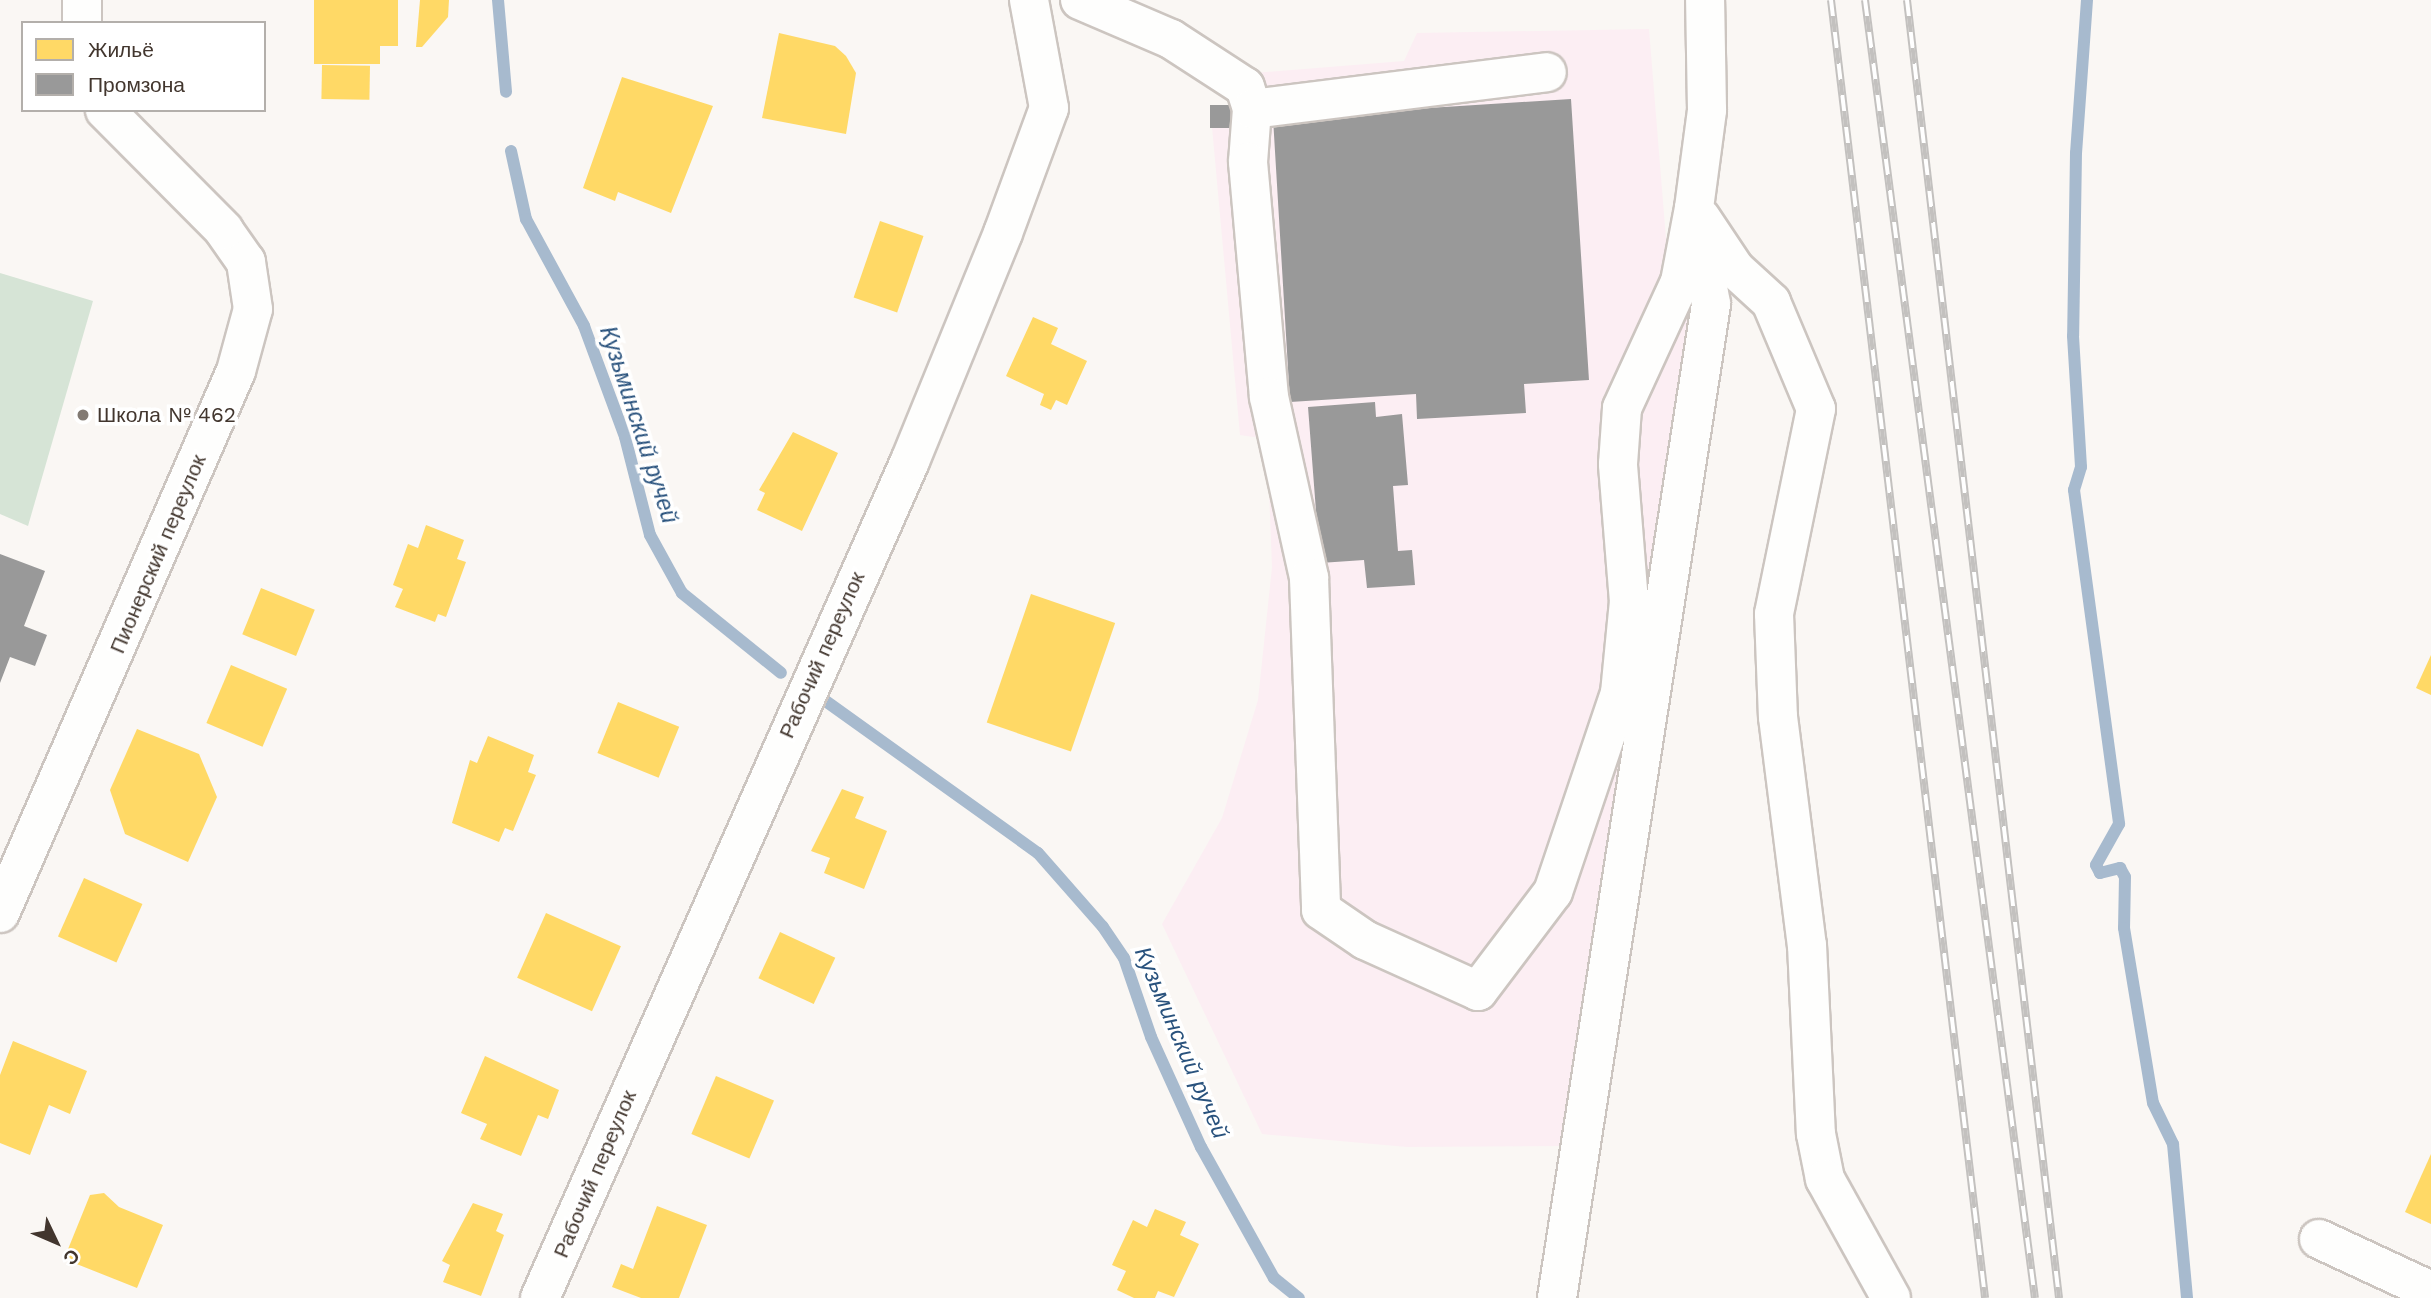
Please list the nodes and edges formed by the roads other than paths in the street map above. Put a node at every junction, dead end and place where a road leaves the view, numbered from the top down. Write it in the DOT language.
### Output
graph roads {
  1 [pos="82,0"];
  2 [pos="1028,0"];
  3 [pos="1080,0"];
  4 [pos="1705,0"];
  5 [pos="82,21"];
  6 [pos="1547,72"];
  7 [pos="1252,109"];
  8 [pos="107,112"];
  9 [pos="1694,208"];
  10 [pos="0,913"];
  11 [pos="2319,1239"];
  12 [pos="2431,1291"];
  13 [pos="540,1298"];
  14 [pos="1557,1298"];
  15 [pos="1891,1298"];
  1 -- 5 [label="street"];
  2 -- 13 [label="street, Рабочий переулок"];
  3 -- 7 [label="street"];
  4 -- 9 [label="street"];
  6 -- 7 [label="street"];
  7 -- 9 [label="street"];
  8 -- 10 [label="street, Пионерский переулок"];
  9 -- 14 [label="street"];
  9 -- 15 [label="street"];
  11 -- 12 [label="street"];
}
